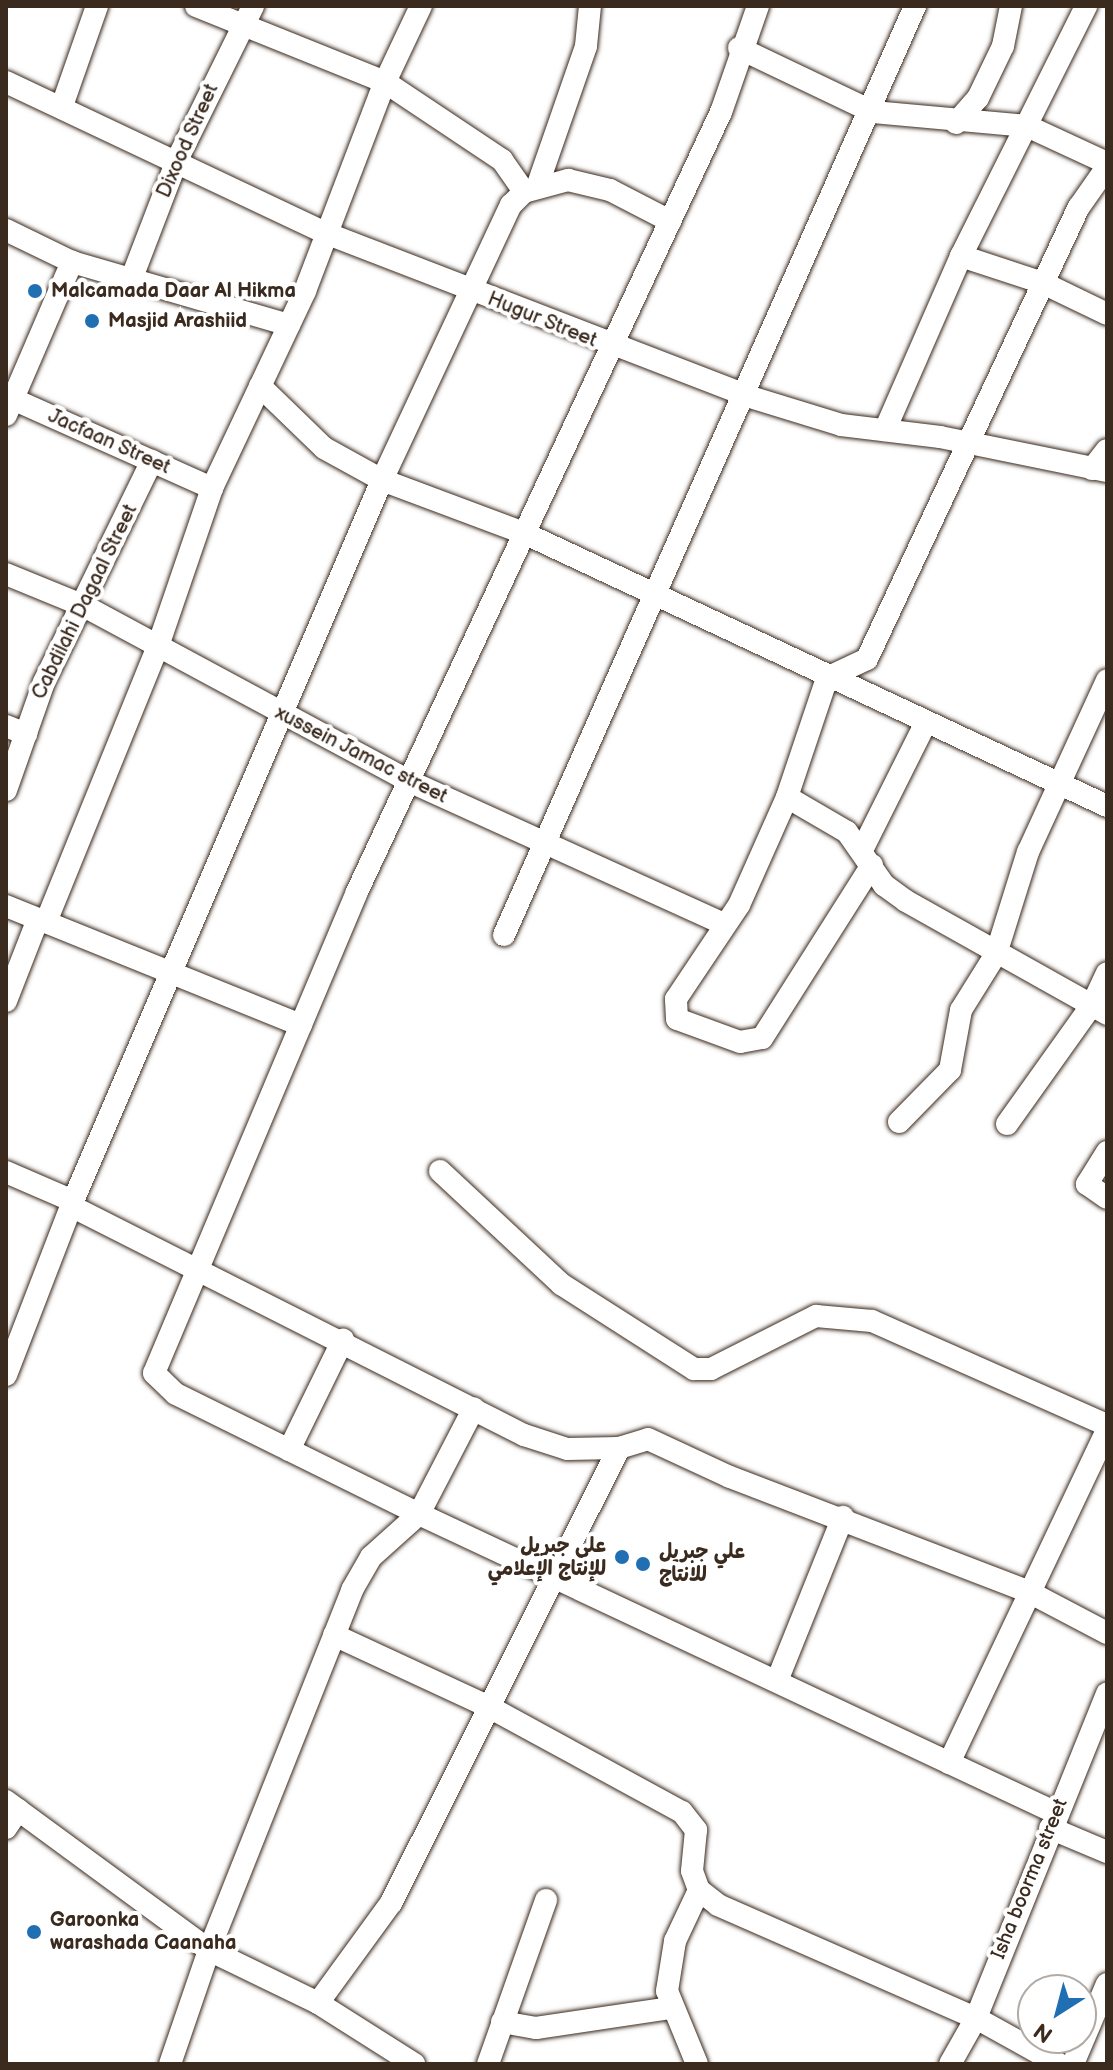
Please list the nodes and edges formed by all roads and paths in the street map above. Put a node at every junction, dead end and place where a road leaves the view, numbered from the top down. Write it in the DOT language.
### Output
graph roads {
  1 [pos="97,6"];
  2 [pos="196,6"];
  3 [pos="253,6"];
  4 [pos="421,6"];
  5 [pos="590,6"];
  6 [pos="758,6"];
  7 [pos="915,6"];
  8 [pos="1011,6"];
  9 [pos="1086,6"];
  10 [pos="241,28"];
  11 [pos="739,48"];
  12 [pos="6,82"];
  13 [pos="385,82"];
  14 [pos="62,106"];
  15 [pos="873,112"];
  16 [pos="956,123"];
  17 [pos="1027,126"];
  18 [pos="177,160"];
  19 [pos="1107,165"];
  20 [pos="530,190"];
  21 [pos="670,221"];
  22 [pos="6,230"];
  23 [pos="328,234"];
  24 [pos="961,256"];
  25 [pos="72,262"];
  26 [pos="131,280"];
  27 [pos="1043,283"];
  28 [pos="468,290"];
  29 [pos="1107,314"];
  30 [pos="289,325"];
  31 [pos="608,346"];
  32 [pos="260,386"];
  33 [pos="747,396"];
  34 [pos="8,404"];
  35 [pos="885,430"];
  36 [pos="971,444"];
  37 [pos="1107,450"];
  38 [pos="152,461"];
  39 [pos="1100,470"];
  40 [pos="382,480"];
  41 [pos="212,488"];
  42 [pos="524,533"];
  43 [pos="6,574"];
  44 [pos="659,595"];
  45 [pos="84,606"];
  46 [pos="158,646"];
  47 [pos="827,678"];
  48 [pos="1107,680"];
  49 [pos="281,716"];
  50 [pos="926,722"];
  51 [pos="16,730"];
  52 [pos="1057,781"];
  53 [pos="411,782"];
  54 [pos="6,790"];
  55 [pos="787,797"];
  56 [pos="1107,806"];
  57 [pos="547,844"];
  58 [pos="868,856"];
  59 [pos="6,906"];
  60 [pos="42,920"];
  61 [pos="722,923"];
  62 [pos="504,935"];
  63 [pos="996,954"];
  64 [pos="175,973"];
  65 [pos="1107,973"];
  66 [pos="6,1001"];
  67 [pos="1099,1010"];
  68 [pos="301,1025"];
  69 [pos="899,1122"];
  70 [pos="1007,1124"];
  71 [pos="1107,1152"];
  72 [pos="440,1171"];
  73 [pos="6,1172"];
  74 [pos="1107,1198"];
  75 [pos="72,1203"];
  76 [pos="197,1266"];
  77 [pos="343,1340"];
  78 [pos="6,1375"];
  79 [pos="474,1408"];
  80 [pos="1107,1425"];
  81 [pos="1107,1431"];
  82 [pos="619,1448"];
  83 [pos="289,1450"];
  84 [pos="419,1514"];
  85 [pos="843,1517"];
  86 [pos="557,1581"];
  87 [pos="1029,1592"];
  88 [pos="1107,1633"];
  89 [pos="334,1635"];
  90 [pos="777,1681"];
  91 [pos="1107,1693"];
  92 [pos="491,1708"];
  93 [pos="949,1763"];
  94 [pos="10,1813"];
  95 [pos="1053,1821"];
  96 [pos="1107,1852"];
  97 [pos="699,1890"];
  98 [pos="546,1900"];
  99 [pos="209,1950"];
  100 [pos="1107,1984"];
  101 [pos="318,2003"];
  102 [pos="670,2008"];
  103 [pos="976,2018"];
  104 [pos="502,2022"];
  105 [pos="170,2064"];
  106 [pos="414,2064"];
  107 [pos="488,2064"];
  108 [pos="697,2064"];
  109 [pos="950,2064"];
  110 [pos="1059,2064"];
  111 [pos="1073,2064"];
  1 -- 14 [label="street"];
  2 -- 10 [label="street"];
  3 -- 10 [label="street, Dixood Street"];
  4 -- 13 [label="street"];
  5 -- 20 [label="street"];
  6 -- 11 [label="street"];
  7 -- 15 [label="street"];
  8 -- 16 [label="street"];
  9 -- 17 [label="street"];
  10 -- 13 [label="street"];
  10 -- 18 [label="street, Dixood Street"];
  11 -- 15 [label="street"];
  11 -- 21 [label="street"];
  12 -- 14 [label="street, Hugur Street"];
  13 -- 20 [label="street"];
  13 -- 23 [label="street"];
  14 -- 18 [label="street, Hugur Street"];
  15 -- 16 [label="street"];
  15 -- 33 [label="street"];
  16 -- 17 [label="street"];
  17 -- 19 [label="street"];
  17 -- 24 [label="street"];
  18 -- 23 [label="street, Hugur Street"];
  18 -- 26 [label="street, Dixood Street"];
  19 -- 27 [label="street"];
  20 -- 21 [label="street"];
  20 -- 28 [label="street"];
  21 -- 31 [label="street"];
  22 -- 25 [label="street"];
  23 -- 28 [label="street, Hugur Street"];
  23 -- 30 [label="street"];
  24 -- 27 [label="street"];
  24 -- 35 [label="street"];
  25 -- 26 [label="street"];
  25 -- 34 [label="street"];
  26 -- 30 [label="street"];
  27 -- 29 [label="street"];
  27 -- 36 [label="street"];
  28 -- 31 [label="street, Hugur Street"];
  28 -- 40 [label="street"];
  30 -- 32 [label="street"];
  31 -- 33 [label="street, Hugur Street"];
  31 -- 42 [label="street"];
  32 -- 40 [label="street"];
  32 -- 41 [label="street"];
  33 -- 35 [label="street, Hugur Street"];
  33 -- 44 [label="street"];
  34 -- 38 [label="street, Jacfaan Street"];
  35 -- 36 [label="street, Hugur Street"];
  36 -- 39 [label="street, Hugur Street"];
  36 -- 47 [label="street"];
  37 -- 39 [label="street"];
  38 -- 41 [label="street, Jacfaan Street"];
  38 -- 45 [label="street, Cabdilahi Dagaal Street"];
  40 -- 42 [label="street"];
  40 -- 49 [label="street"];
  41 -- 46 [label="street"];
  42 -- 44 [label="street"];
  42 -- 53 [label="street"];
  43 -- 45 [label="street, xussein Jamac street"];
  44 -- 47 [label="street"];
  44 -- 57 [label="street"];
  45 -- 46 [label="street, xussein Jamac street"];
  45 -- 51 [label="street, Cabdilahi Dagaal Street"];
  46 -- 49 [label="street, xussein Jamac street"];
  46 -- 60 [label="street"];
  47 -- 50 [label="street"];
  47 -- 55 [label="street"];
  48 -- 52 [label="street"];
  49 -- 53 [label="street, xussein Jamac street"];
  49 -- 64 [label="street"];
  50 -- 52 [label="street"];
  50 -- 58 [label="street"];
  51 -- 54 [label="street, Cabdilahi Dagaal Street"];
  52 -- 56 [label="street"];
  52 -- 63 [label="street"];
  53 -- 57 [label="street, xussein Jamac street"];
  53 -- 68 [label="street"];
  55 -- 58 [label="street"];
  55 -- 61 [label="street"];
  57 -- 61 [label="street, xussein Jamac street"];
  57 -- 62 [label="street"];
  58 -- 61 [label="street"];
  58 -- 63 [label="street"];
  59 -- 60 [label="street"];
  60 -- 64 [label="street"];
  60 -- 66 [label="street"];
  63 -- 67 [label="street"];
  63 -- 69 [label="street"];
  64 -- 68 [label="street"];
  64 -- 75 [label="street"];
  65 -- 67 [label="street"];
  67 -- 70 [label="street"];
  68 -- 76 [label="street"];
  71 -- 74 [label="street"];
  72 -- 80 [label="street"];
  73 -- 75 [label="street"];
  75 -- 76 [label="street"];
  75 -- 78 [label="street"];
  76 -- 77 [label="street"];
  76 -- 83 [label="street"];
  77 -- 79 [label="street"];
  77 -- 83 [label="street"];
  79 -- 82 [label="street"];
  79 -- 84 [label="street"];
  81 -- 87 [label="street"];
  82 -- 85 [label="street"];
  82 -- 86 [label="street"];
  83 -- 84 [label="street"];
  84 -- 86 [label="street"];
  84 -- 89 [label="street"];
  85 -- 87 [label="street"];
  85 -- 90 [label="street"];
  86 -- 90 [label="street"];
  86 -- 92 [label="street"];
  87 -- 88 [label="street"];
  87 -- 93 [label="street"];
  89 -- 92 [label="street"];
  89 -- 99 [label="street"];
  90 -- 93 [label="street"];
  91 -- 95 [label="street, Isha boorma street"];
  92 -- 97 [label="street"];
  92 -- 101 [label="street"];
  93 -- 95 [label="street"];
  94 -- 99 [label="street"];
  95 -- 96 [label="street"];
  95 -- 103 [label="street, Isha boorma street"];
  97 -- 102 [label="street"];
  97 -- 103 [label="street"];
  98 -- 104 [label="street"];
  99 -- 101 [label="street"];
  99 -- 105 [label="street"];
  100 -- 111 [label="street"];
  101 -- 106 [label="street"];
  102 -- 104 [label="street"];
  102 -- 108 [label="street"];
  103 -- 109 [label="street, Isha boorma street"];
  103 -- 110 [label="street"];
  104 -- 107 [label="street"];
}
